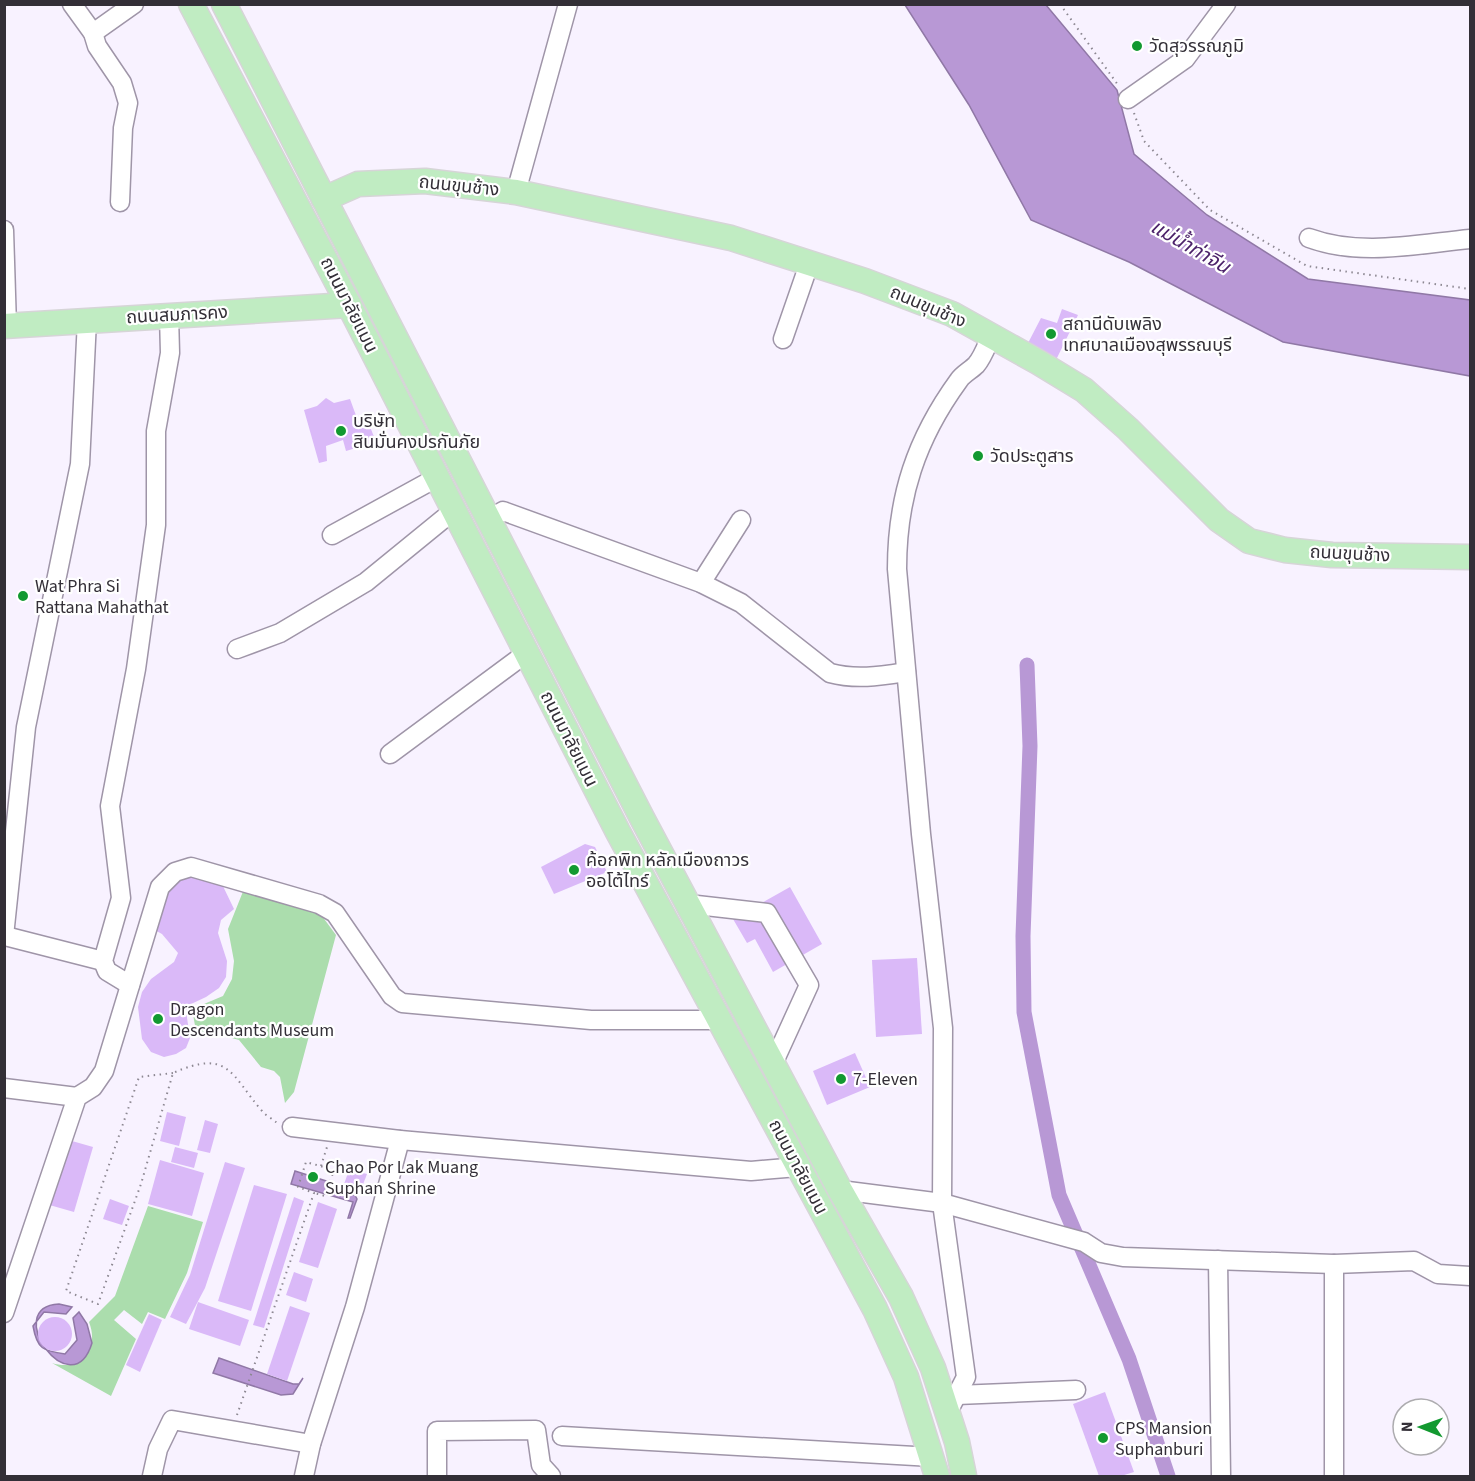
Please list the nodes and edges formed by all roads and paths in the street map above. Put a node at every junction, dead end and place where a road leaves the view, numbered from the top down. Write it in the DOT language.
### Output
graph roads {
  1 [pos="72,4"];
  2 [pos="134,4"];
  3 [pos="191,4"];
  4 [pos="224,4"];
  5 [pos="568,4"];
  6 [pos="1060,4"];
  7 [pos="1226,4"];
  8 [pos="93,33"];
  9 [pos="1128,99"];
  10 [pos="516,192"];
  11 [pos="324,199"];
  12 [pos="120,202"];
  13 [pos="4,230"];
  14 [pos="1309,238"];
  15 [pos="1470,239"];
  16 [pos="809,264"];
  17 [pos="1470,289"];
  18 [pos="349,305"];
  19 [pos="169,315"];
  20 [pos="87,320"];
  21 [pos="6,326"];
  22 [pos="991,336"];
  23 [pos="783,339"];
  24 [pos="436,478"];
  25 [pos="453,511"];
  26 [pos="489,519"];
  27 [pos="741,520"];
  28 [pos="332,536"];
  29 [pos="1470,557"];
  30 [pos="701,583"];
  31 [pos="237,649"];
  32 [pos="525,654"];
  33 [pos="906,672"];
  34 [pos="390,754"];
  35 [pos="642,818"];
  36 [pos="618,832"];
  37 [pos="688,904"];
  38 [pos="5,936"];
  39 [pos="103,962"];
  40 [pos="130,985"];
  41 [pos="719,1020"];
  42 [pos="773,1064"];
  43 [pos="172,1073"];
  44 [pos="4,1088"];
  45 [pos="77,1097"];
  46 [pos="284,1124"];
  47 [pos="329,1139"];
  48 [pos="400,1140"];
  49 [pos="822,1155"];
  50 [pos="321,1166"];
  51 [pos="798,1167"];
  52 [pos="840,1190"];
  53 [pos="314,1193"];
  54 [pos="942,1203"];
  55 [pos="1218,1260"];
  56 [pos="1334,1264"];
  57 [pos="1470,1276"];
  58 [pos="4,1313"];
  59 [pos="1076,1390"];
  60 [pos="952,1403"];
  61 [pos="232,1429"];
  62 [pos="562,1436"];
  63 [pos="311,1444"];
  64 [pos="934,1467"];
  65 [pos="152,1476"];
  66 [pos="304,1476"];
  67 [pos="437,1476"];
  68 [pos="551,1476"];
  69 [pos="964,1476"];
  70 [pos="1221,1476"];
  71 [pos="1334,1476"];
  1 -- 8 [label="street"];
  2 -- 8 [label="street"];
  3 -- 18 [label="main road, ถนนมาลัยแมน"];
  4 -- 11 [label="main road, ถนนมาลัยแมน"];
  5 -- 10 [label="street"];
  6 -- 9 [label="path"];
  7 -- 9 [label="street"];
  8 -- 12 [label="street"];
  9 -- 17 [label="path"];
  10 -- 11 [label="main road, ถนนขุนช้าง"];
  10 -- 16 [label="main road, ถนนขุนช้าง"];
  11 -- 26 [label="main road, ถนนมาลัยแมน"];
  13 -- 21 [label="street"];
  14 -- 15 [label="street"];
  16 -- 22 [label="main road, ถนนขุนช้าง"];
  16 -- 23 [label="street"];
  18 -- 19 [label="main road, ถนนสมภารคง"];
  18 -- 24 [label="main road, ถนนมาลัยแมน"];
  19 -- 20 [label="main road, ถนนสมภารคง"];
  19 -- 39 [label="street"];
  20 -- 21 [label="main road, ถนนสมภารคง"];
  20 -- 38 [label="street"];
  22 -- 29 [label="main road, ถนนขุนช้าง"];
  22 -- 33 [label="street"];
  24 -- 25 [label="main road, ถนนมาลัยแมน"];
  24 -- 28 [label="street"];
  25 -- 31 [label="street"];
  25 -- 32 [label="main road, ถนนมาลัยแมน"];
  26 -- 30 [label="street"];
  26 -- 35 [label="main road, ถนนมาลัยแมน"];
  27 -- 30 [label="street"];
  30 -- 33 [label="street"];
  32 -- 34 [label="street"];
  32 -- 36 [label="main road, ถนนมาลัยแมน"];
  33 -- 54 [label="street"];
  35 -- 36 [label="main road"];
  35 -- 37 [label="main road, ถนนมาลัยแมน"];
  36 -- 41 [label="main road, ถนนมาลัยแมน"];
  37 -- 42 [label="main road, ถนนมาลัยแมน"];
  37 -- 42 [label="street"];
  38 -- 39 [label="street"];
  39 -- 40 [label="street"];
  40 -- 41 [label="street"];
  40 -- 45 [label="street"];
  41 -- 51 [label="main road, ถนนมาลัยแมน"];
  42 -- 49 [label="main road, ถนนมาลัยแมน"];
  43 -- 43 [label="path"];
  43 -- 46 [label="path"];
  44 -- 45 [label="street"];
  45 -- 58 [label="street"];
  46 -- 48 [label="street"];
  47 -- 50 [label="path"];
  48 -- 51 [label="street"];
  48 -- 63 [label="street"];
  49 -- 51 [label="main road"];
  49 -- 52 [label="main road, ถนนมาลัยแมน"];
  50 -- 53 [label="path"];
  50 -- 53 [label="path"];
  51 -- 64 [label="main road, ถนนมาลัยแมน"];
  52 -- 54 [label="street"];
  52 -- 60 [label="main road, ถนนมาลัยแมน"];
  53 -- 61 [label="path"];
  54 -- 55 [label="street"];
  54 -- 60 [label="street"];
  55 -- 56 [label="street"];
  55 -- 70 [label="street"];
  56 -- 57 [label="street"];
  56 -- 71 [label="street"];
  59 -- 60 [label="street"];
  60 -- 69 [label="main road, ถนนมาลัยแมน"];
  61 -- 63 [label="street"];
  61 -- 65 [label="street"];
  62 -- 64 [label="street"];
  63 -- 66 [label="street"];
  67 -- 68 [label="street"];
}
